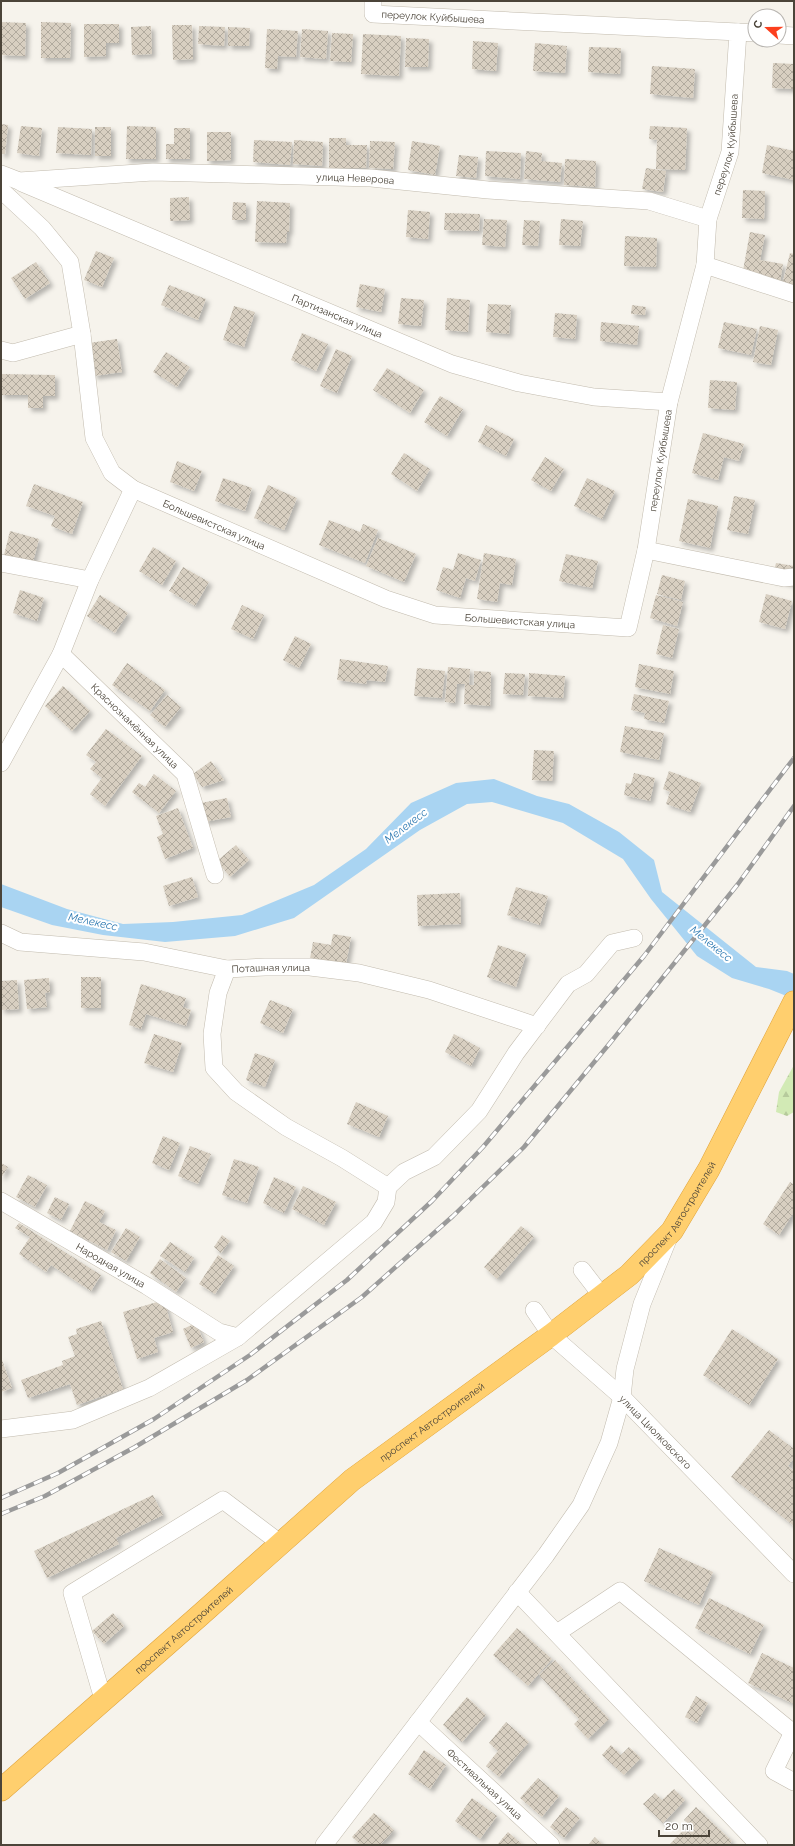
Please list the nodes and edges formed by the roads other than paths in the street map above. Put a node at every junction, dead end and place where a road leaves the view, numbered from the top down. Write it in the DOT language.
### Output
graph roads {
  1 [pos="373,1"];
  2 [pos="747,32"];
  3 [pos="1,174"];
  4 [pos="18,181"];
  5 [pos="1,190"];
  6 [pos="708,219"];
  7 [pos="705,265"];
  8 [pos="794,294"];
  9 [pos="82,334"];
  10 [pos="1,350"];
  11 [pos="669,402"];
  12 [pos="133,489"];
  13 [pos="646,550"];
  14 [pos="1,563"];
  15 [pos="794,577"];
  16 [pos="90,580"];
  17 [pos="628,628"];
  18 [pos="61,654"];
  19 [pos="1,763"];
  20 [pos="216,875"];
  21 [pos="1,933"];
  22 [pos="634,938"];
  23 [pos="227,969"];
  24 [pos="794,1002"];
  25 [pos="537,1026"];
  26 [pos="388,1187"];
  27 [pos="1,1201"];
  28 [pos="672,1231"];
  29 [pos="582,1270"];
  30 [pos="602,1296"];
  31 [pos="534,1310"];
  32 [pos="551,1334"];
  33 [pos="238,1337"];
  34 [pos="622,1398"];
  35 [pos="1,1429"];
  36 [pos="280,1543"];
  37 [pos="794,1574"];
  38 [pos="517,1592"];
  39 [pos="556,1633"];
  40 [pos="103,1699"];
  41 [pos="418,1722"];
  42 [pos="793,1731"];
  43 [pos="794,1782"];
  44 [pos="3,1785"];
  45 [pos="331,1842"];
  46 [pos="551,1845"];
  47 [pos="759,1845"];
  1 -- 2 [label="street, переулок Куйбышева"];
  2 -- 6 [label="street, переулок Куйбышева"];
  3 -- 4 [label="street, улица Неверова"];
  4 -- 6 [label="street, улица Неверова"];
  4 -- 11 [label="street, Партизанская улица"];
  5 -- 9 [label="street, Большевистская улица"];
  6 -- 7 [label="street, переулок Куйбышева"];
  7 -- 8 [label="street"];
  7 -- 11 [label="street, переулок Куйбышева"];
  9 -- 10 [label="street"];
  9 -- 12 [label="street, Большевистская улица"];
  11 -- 13 [label="street, переулок Куйбышева"];
  12 -- 16 [label="street"];
  12 -- 17 [label="street, Большевистская улица"];
  13 -- 15 [label="street"];
  13 -- 17 [label="street, переулок Куйбышева"];
  14 -- 16 [label="street"];
  16 -- 18 [label="street"];
  18 -- 19 [label="street"];
  18 -- 20 [label="street, Краснознамённая улица"];
  21 -- 23 [label="street, Поташная улица"];
  22 -- 25 [label="street"];
  23 -- 25 [label="street, Поташная улица"];
  23 -- 26 [label="street"];
  24 -- 28 [label="highway, проспект Автостроителей"];
  25 -- 26 [label="street"];
  26 -- 33 [label="street"];
  27 -- 33 [label="street, Народная улица"];
  28 -- 30 [label="highway, проспект Автостроителей"];
  28 -- 34 [label="street, улица Циолковского"];
  29 -- 30 [label="street"];
  30 -- 32 [label="highway, проспект Автостроителей"];
  31 -- 32 [label="street"];
  32 -- 34 [label="street"];
  32 -- 36 [label="highway, проспект Автостроителей"];
  33 -- 35 [label="street"];
  34 -- 37 [label="street, улица Циолковского"];
  34 -- 38 [label="street"];
  36 -- 40 [label="highway, проспект Автостроителей"];
  36 -- 40 [label="street"];
  38 -- 39 [label="street"];
  38 -- 41 [label="street"];
  39 -- 42 [label="street"];
  39 -- 47 [label="street"];
  40 -- 44 [label="highway, проспект Автостроителей"];
  41 -- 45 [label="street"];
  41 -- 46 [label="street, Фестивальная улица"];
  42 -- 43 [label="street"];
}
